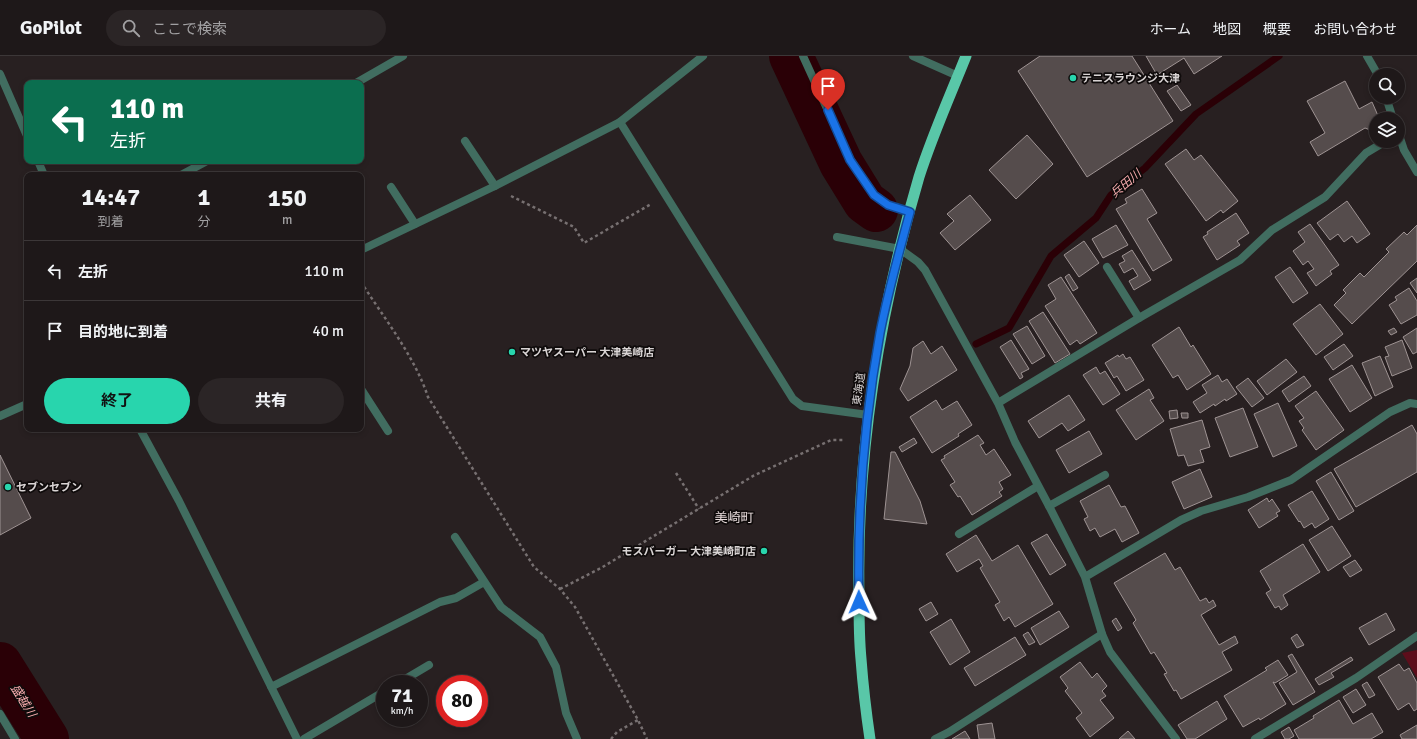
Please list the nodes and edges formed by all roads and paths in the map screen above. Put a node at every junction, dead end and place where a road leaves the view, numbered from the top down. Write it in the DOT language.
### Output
graph roads {
  1 [pos="403,56"];
  2 [pos="703,56"];
  3 [pos="803,56"];
  4 [pos="913,56"];
  5 [pos="966,56"];
  6 [pos="1366,56"];
  7 [pos="1374,68"];
  8 [pos="0,74"];
  9 [pos="958,76"];
  10 [pos="361,80"];
  11 [pos="620,122"];
  12 [pos="24,129"];
  13 [pos="466,141"];
  14 [pos="1374,148"];
  15 [pos="1403,148"];
  16 [pos="201,164"];
  17 [pos="187,172"];
  18 [pos="1417,172"];
  19 [pos="495,186"];
  20 [pos="391,188"];
  21 [pos="666,195"];
  22 [pos="910,212"];
  23 [pos="414,224"];
  24 [pos="837,236"];
  25 [pos="364,249"];
  26 [pos="900,249"];
  27 [pos="1107,267"];
  28 [pos="364,287"];
  29 [pos="1139,318"];
  30 [pos="364,394"];
  31 [pos="998,403"];
  32 [pos="1417,404"];
  33 [pos="24,405"];
  34 [pos="868,415"];
  35 [pos="0,416"];
  36 [pos="388,431"];
  37 [pos="142,432"];
  38 [pos="844,440"];
  39 [pos="676,472"];
  40 [pos="1105,475"];
  41 [pos="1038,486"];
  42 [pos="1049,506"];
  43 [pos="699,509"];
  44 [pos="959,534"];
  45 [pos="455,537"];
  46 [pos="1085,577"];
  47 [pos="484,582"];
  48 [pos="560,589"];
  49 [pos="1102,634"];
  50 [pos="1417,636"];
  51 [pos="429,665"];
  52 [pos="412,675"];
  53 [pos="271,687"];
  54 [pos="376,696"];
  55 [pos="0,714"];
  56 [pos="638,720"];
  57 [pos="15,739"];
  58 [pos="297,739"];
  59 [pos="304,739"];
  60 [pos="577,739"];
  61 [pos="611,739"];
  62 [pos="647,739"];
  63 [pos="870,739"];
  64 [pos="935,739"];
  65 [pos="1176,739"];
  66 [pos="1255,739"];
  1 -- 10 [label="street"];
  2 -- 11 [label="street"];
  3 -- 22 [label="street"];
  4 -- 9 [label="street"];
  5 -- 9 [label="highway, 東海道"];
  6 -- 7 [label="street"];
  8 -- 12 [label="street"];
  9 -- 22 [label="highway, 東海道"];
  11 -- 19 [label="street"];
  11 -- 21 [label="street"];
  13 -- 19 [label="street"];
  14 -- 29 [label="street"];
  15 -- 18 [label="street"];
  16 -- 17 [label="street"];
  19 -- 21 [label="path"];
  19 -- 23 [label="street"];
  20 -- 23 [label="street"];
  21 -- 34 [label="street"];
  22 -- 26 [label="highway, 東海道"];
  23 -- 25 [label="street"];
  24 -- 26 [label="street"];
  26 -- 31 [label="street"];
  26 -- 34 [label="highway, 東海道"];
  27 -- 29 [label="street"];
  28 -- 48 [label="path"];
  29 -- 31 [label="street"];
  30 -- 36 [label="street"];
  31 -- 41 [label="street"];
  32 -- 46 [label="street"];
  33 -- 35 [label="street"];
  34 -- 63 [label="highway, 東海道"];
  37 -- 53 [label="street"];
  38 -- 43 [label="path"];
  39 -- 43 [label="path"];
  40 -- 42 [label="street"];
  41 -- 42 [label="street"];
  41 -- 44 [label="street"];
  42 -- 46 [label="street"];
  43 -- 48 [label="path"];
  45 -- 47 [label="street"];
  46 -- 49 [label="street"];
  47 -- 53 [label="street"];
  47 -- 60 [label="street"];
  48 -- 56 [label="path"];
  49 -- 64 [label="street"];
  49 -- 65 [label="street"];
  50 -- 66 [label="street"];
  51 -- 52 [label="street"];
  53 -- 58 [label="street"];
  54 -- 59 [label="street"];
  55 -- 57 [label="street"];
  56 -- 61 [label="path"];
  56 -- 62 [label="path"];
}
